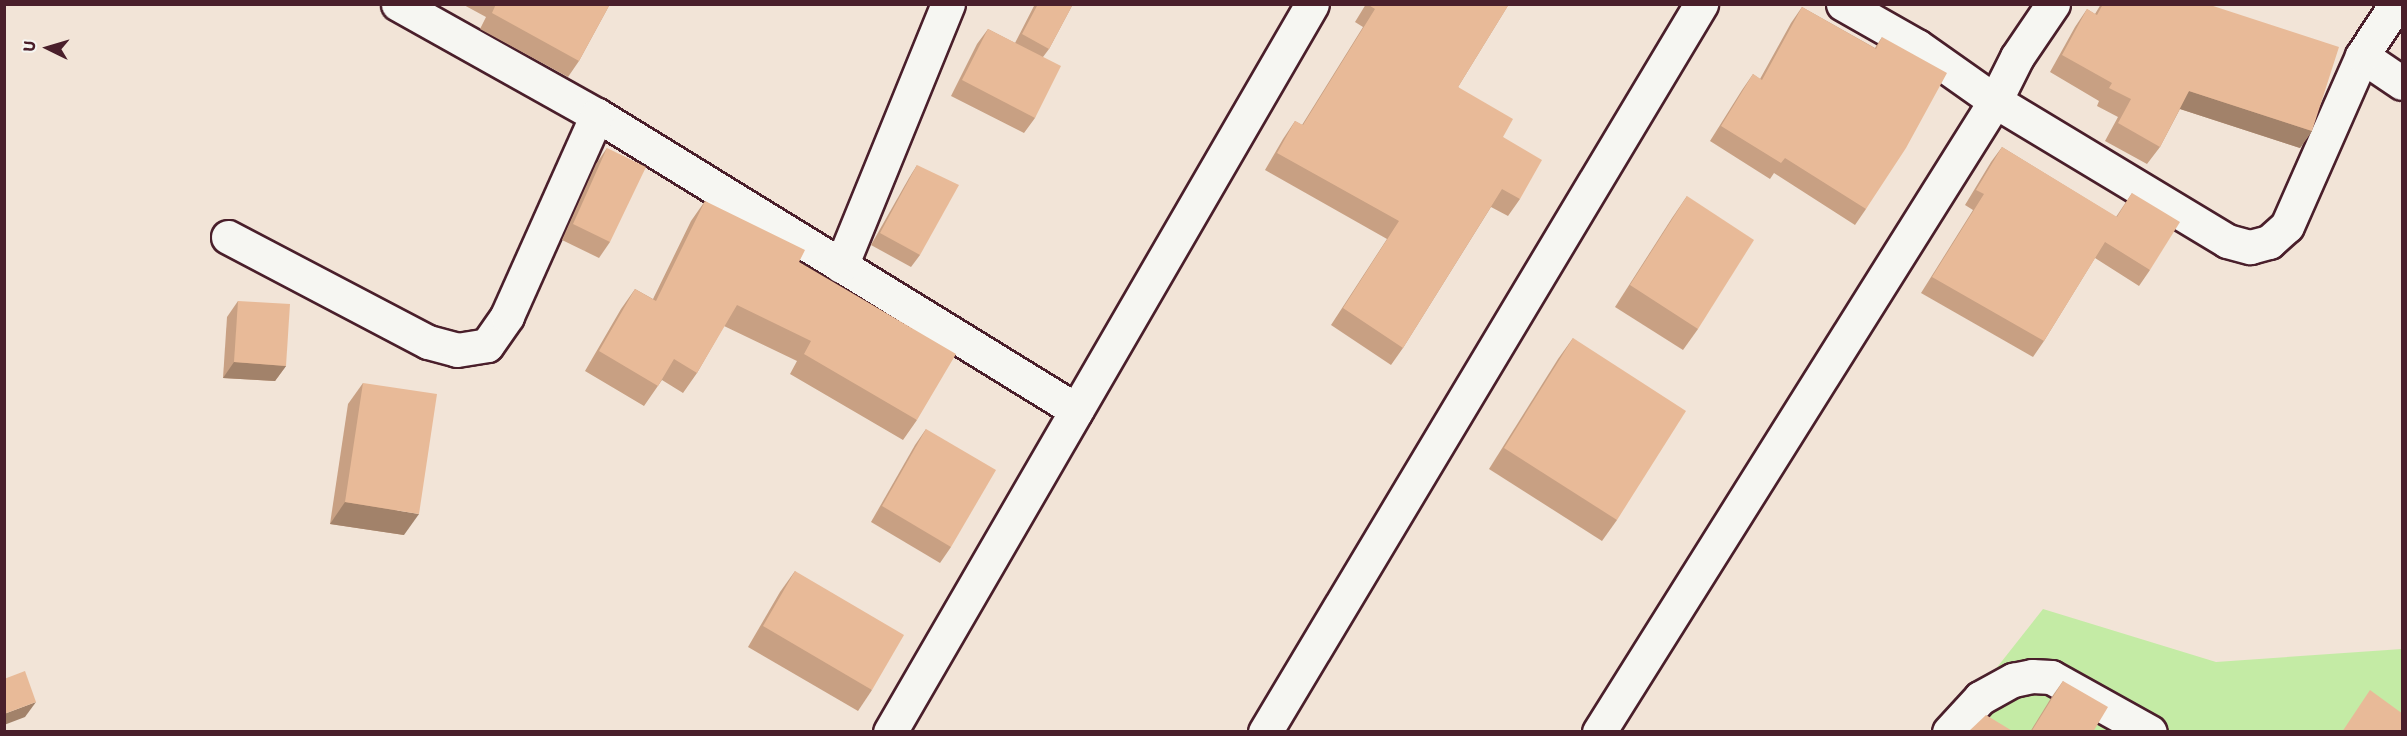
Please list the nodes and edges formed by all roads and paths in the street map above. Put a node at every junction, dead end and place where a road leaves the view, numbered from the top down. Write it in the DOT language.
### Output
graph roads {
  1 [pos="398,4"];
  2 [pos="948,4"];
  3 [pos="1312,4"];
  4 [pos="1701,4"];
  5 [pos="1843,4"];
  6 [pos="2053,4"];
  7 [pos="2396,4"];
  8 [pos="2362,56"];
  9 [pos="2403,83"];
  10 [pos="1995,101"];
  11 [pos="597,116"];
  12 [pos="228,237"];
  13 [pos="841,266"];
  14 [pos="1076,410"];
  15 [pos="890,732"];
  16 [pos="1265,732"];
  17 [pos="1599,732"];
  18 [pos="1949,732"];
  19 [pos="2150,732"];
  1 -- 11 [label="street"];
  2 -- 13 [label="street"];
  3 -- 14 [label="street"];
  4 -- 16 [label="street"];
  5 -- 10 [label="street"];
  6 -- 10 [label="street"];
  7 -- 8 [label="street"];
  8 -- 9 [label="street"];
  8 -- 10 [label="street"];
  10 -- 17 [label="street"];
  11 -- 12 [label="street"];
  11 -- 13 [label="street"];
  13 -- 14 [label="street"];
  14 -- 15 [label="street"];
  18 -- 19 [label="street"];
}
